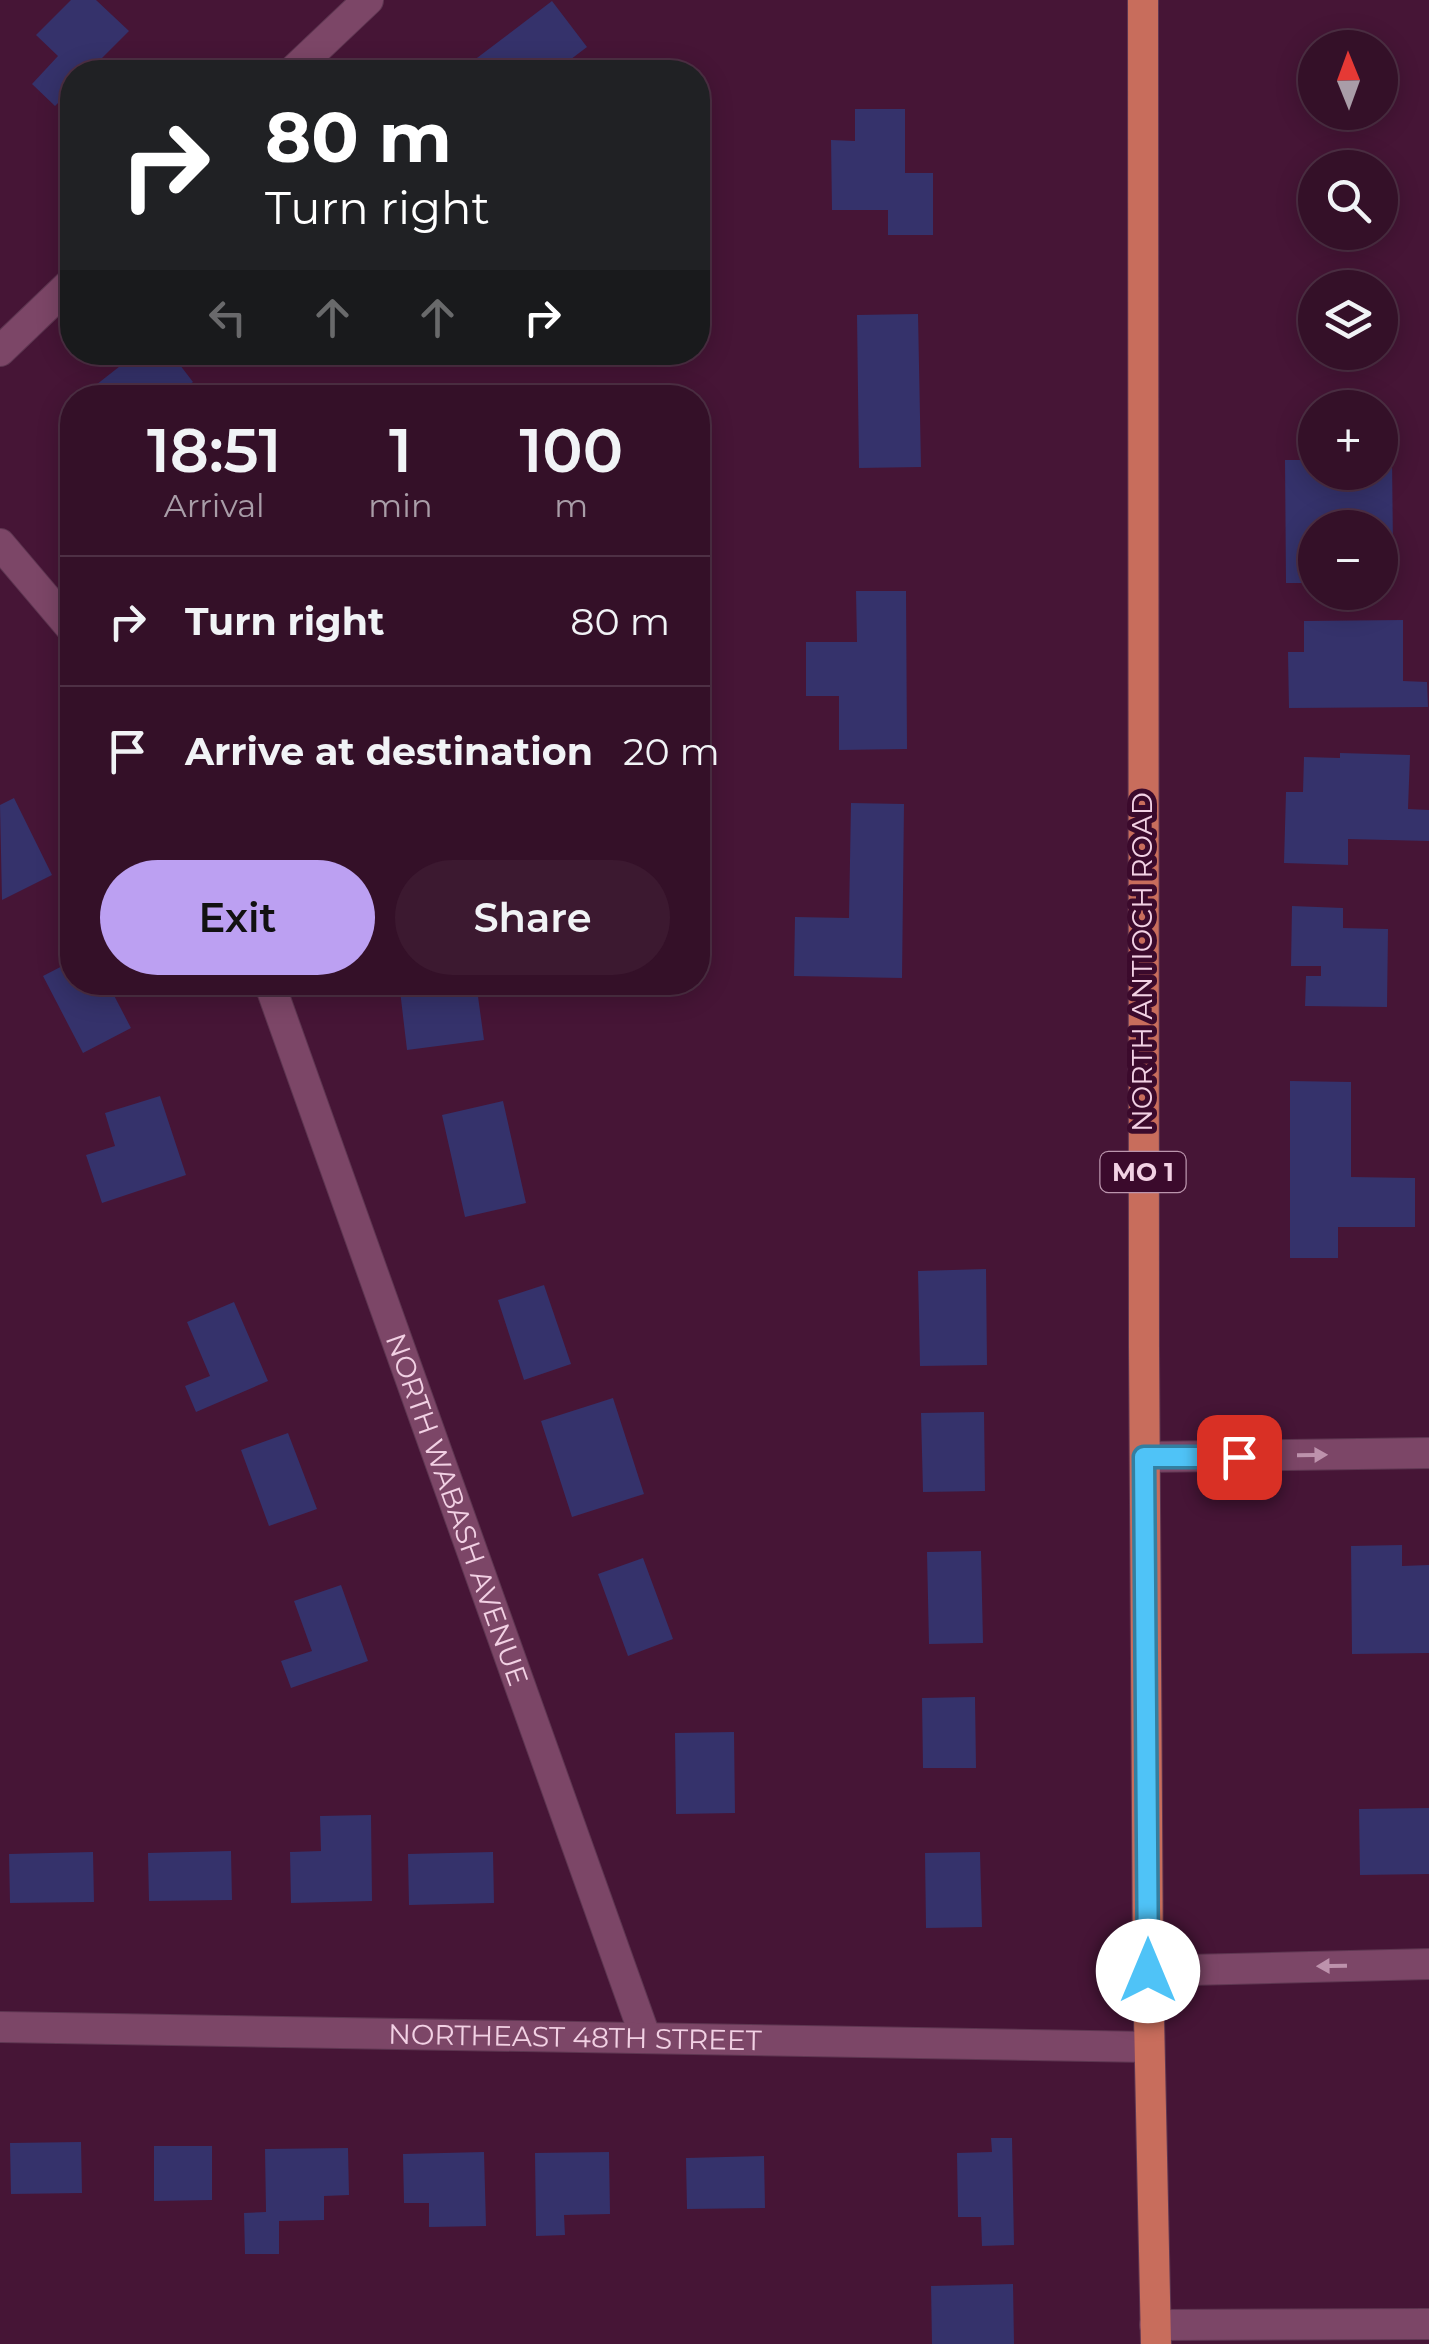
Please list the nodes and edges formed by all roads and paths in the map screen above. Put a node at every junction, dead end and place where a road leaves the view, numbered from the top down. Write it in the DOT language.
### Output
graph roads {
  1 [pos="368,0"];
  2 [pos="1143,0"];
  3 [pos="305,60"];
  4 [pos="60,294"];
  5 [pos="0,351"];
  6 [pos="0,544"];
  7 [pos="60,615"];
  8 [pos="274,995"];
  9 [pos="1429,1452"];
  10 [pos="1144,1457"];
  11 [pos="1429,1964"];
  12 [pos="1148,1971"];
  13 [pos="0,2028"];
  14 [pos="645,2036"];
  15 [pos="1149,2048"];
  16 [pos="1429,2324"];
  17 [pos="1156,2334"];
  1 -- 3 [label="street"];
  2 -- 10 [label="main road, NORTH ANTIOCH ROAD / MO 1"];
  4 -- 5 [label="street"];
  6 -- 7 [label="street"];
  8 -- 14 [label="street, NORTH WABASH AVENUE"];
  10 -- 9 [label="street, one-way"];
  10 -- 12 [label="main road, NORTH ANTIOCH ROAD / MO 1"];
  11 -- 12 [label="street, one-way"];
  12 -- 15 [label="main road, NORTH ANTIOCH ROAD / MO 1"];
  13 -- 14 [label="street, NORTHEAST 48TH STREET"];
  14 -- 15 [label="street, NORTHEAST 48TH STREET"];
  15 -- 17 [label="main road, NORTH ANTIOCH ROAD / MO 1"];
  16 -- 17 [label="street"];
}
